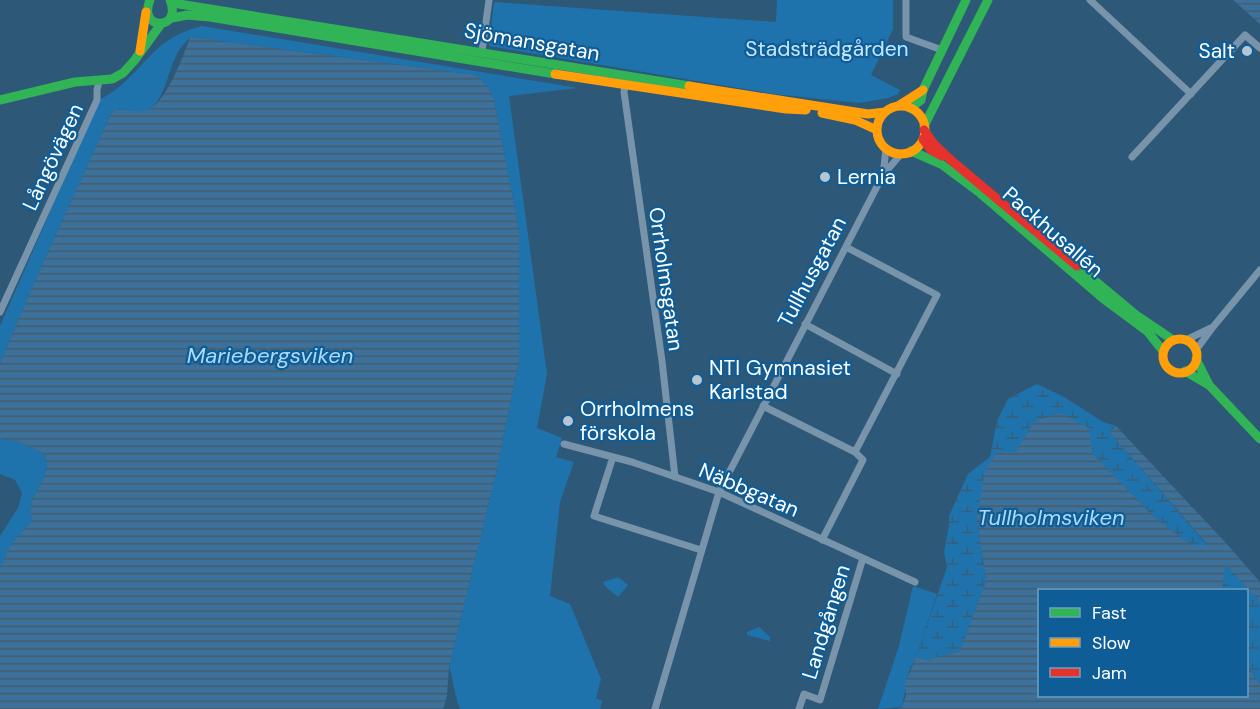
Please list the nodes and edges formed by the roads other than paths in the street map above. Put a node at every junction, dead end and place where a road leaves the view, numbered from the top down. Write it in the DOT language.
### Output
graph roads {
  1 [pos="489,0"];
  2 [pos="906,0"];
  3 [pos="966,0"];
  4 [pos="988,0"];
  5 [pos="1090,0"];
  6 [pos="172,2"];
  7 [pos="147,4"];
  8 [pos="172,18"];
  9 [pos="161,24"];
  10 [pos="1260,48"];
  11 [pos="942,50"];
  12 [pos="482,51"];
  13 [pos="140,52"];
  14 [pos="99,81"];
  15 [pos="625,86"];
  16 [pos="923,90"];
  17 [pos="1191,94"];
  18 [pos="0,100"];
  19 [pos="896,107"];
  20 [pos="910,108"];
  21 [pos="885,112"];
  22 [pos="924,132"];
  23 [pos="878,134"];
  24 [pos="886,149"];
  25 [pos="911,151"];
  26 [pos="901,154"];
  27 [pos="1132,157"];
  28 [pos="883,175"];
  29 [pos="846,247"];
  30 [pos="1260,270"];
  31 [pos="3,299"];
  32 [pos="0,312"];
  33 [pos="805,324"];
  34 [pos="1213,327"];
  35 [pos="1173,340"];
  36 [pos="1186,340"];
  37 [pos="1163,351"];
  38 [pos="1196,355"];
  39 [pos="1185,371"];
  40 [pos="897,374"];
  41 [pos="1209,385"];
  42 [pos="763,406"];
  43 [pos="1260,440"];
  44 [pos="564,444"];
  45 [pos="855,452"];
  46 [pos="613,457"];
  47 [pos="675,477"];
  48 [pos="719,492"];
  49 [pos="822,540"];
  50 [pos="701,550"];
  51 [pos="862,558"];
  52 [pos="915,582"];
  53 [pos="655,709"];
  54 [pos="799,709"];
  1 -- 12 [label="street"];
  2 -- 11 [label="street"];
  3 -- 11 [label="street"];
  4 -- 22 [label="street"];
  5 -- 17 [label="street"];
  6 -- 8 [label="street"];
  6 -- 12 [label="street, Sjömansgatan"];
  7 -- 9 [label="street"];
  7 -- 13 [label="street"];
  8 -- 9 [label="street"];
  8 -- 15 [label="street, Sjömansgatan"];
  9 -- 13 [label="street"];
  10 -- 17 [label="street"];
  11 -- 16 [label="street"];
  12 -- 21 [label="street, Sjömansgatan"];
  13 -- 14 [label="street"];
  14 -- 18 [label="street"];
  14 -- 31 [label="street, Långövägen"];
  15 -- 23 [label="street, Sjömansgatan"];
  15 -- 47 [label="street, Orrholmsgatan"];
  16 -- 19 [label="street"];
  16 -- 20 [label="street"];
  17 -- 27 [label="street"];
  19 -- 20 [label="street"];
  19 -- 21 [label="street"];
  20 -- 22 [label="street"];
  21 -- 23 [label="street"];
  22 -- 25 [label="street"];
  22 -- 35 [label="street, Packhusallén"];
  23 -- 24 [label="street"];
  24 -- 26 [label="street"];
  24 -- 28 [label="street, Tullhusgatan"];
  25 -- 26 [label="street"];
  25 -- 37 [label="street, Packhusallén"];
  26 -- 28 [label="street, Tullhusgatan"];
  28 -- 29 [label="street, Tullhusgatan"];
  29 -- 33 [label="street, Tullhusgatan"];
  29 -- 40 [label="street"];
  30 -- 34 [label="street"];
  31 -- 32 [label="street, Långövägen"];
  33 -- 40 [label="street"];
  33 -- 42 [label="street, Tullhusgatan"];
  34 -- 36 [label="street"];
  34 -- 38 [label="street"];
  35 -- 36 [label="street"];
  35 -- 37 [label="street"];
  36 -- 38 [label="street"];
  37 -- 39 [label="street"];
  38 -- 39 [label="street"];
  38 -- 41 [label="street"];
  39 -- 41 [label="street"];
  40 -- 45 [label="street"];
  41 -- 43 [label="street"];
  42 -- 45 [label="street"];
  42 -- 48 [label="street, Tullhusgatan"];
  44 -- 46 [label="street, Näbbgatan"];
  45 -- 49 [label="street"];
  46 -- 47 [label="street, Näbbgatan"];
  46 -- 50 [label="street"];
  47 -- 48 [label="street, Näbbgatan"];
  48 -- 49 [label="street, Näbbgatan"];
  48 -- 50 [label="street, Tullhusgatan"];
  49 -- 51 [label="street, Näbbgatan"];
  50 -- 53 [label="street, Tullhusgatan"];
  51 -- 52 [label="street, Näbbgatan"];
  51 -- 54 [label="street, Landgången"];
}
